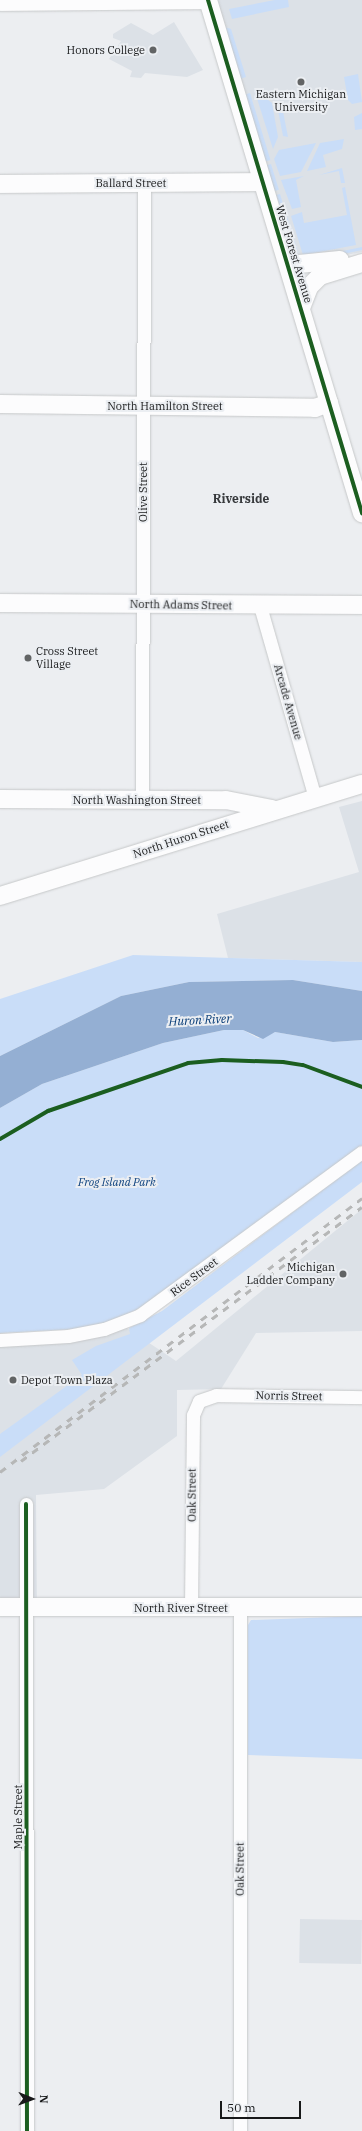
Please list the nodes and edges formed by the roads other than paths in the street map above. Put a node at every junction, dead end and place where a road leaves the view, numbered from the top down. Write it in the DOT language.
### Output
graph roads {
  1 [pos="208,1"];
  2 [pos="0,4"];
  3 [pos="262,182"];
  4 [pos="0,184"];
  5 [pos="144,184"];
  6 [pos="362,255"];
  7 [pos="362,263"];
  8 [pos="289,265"];
  9 [pos="301,308"];
  10 [pos="329,403"];
  11 [pos="0,404"];
  12 [pos="144,406"];
  13 [pos="362,513"];
  14 [pos="0,603"];
  15 [pos="143,604"];
  16 [pos="362,605"];
  17 [pos="260,606"];
  18 [pos="362,784"];
  19 [pos="315,798"];
  20 [pos="0,799"];
  21 [pos="142,800"];
  22 [pos="274,809"];
  23 [pos="0,896"];
  24 [pos="362,1152"];
  25 [pos="0,1340"];
  26 [pos="216,1395"];
  27 [pos="362,1397"];
  28 [pos="26,1504"];
  29 [pos="0,1607"];
  30 [pos="362,1607"];
  31 [pos="27,1608"];
  32 [pos="191,1608"];
  33 [pos="240,1608"];
  34 [pos="27,2131"];
  35 [pos="240,2131"];
  1 -- 2 [label="street"];
  1 -- 3 [label="street, West Forest Avenue"];
  3 -- 5 [label="street, Ballard Street"];
  3 -- 8 [label="street, West Forest Avenue"];
  4 -- 5 [label="street, Ballard Street"];
  5 -- 12 [label="street, Olive Street"];
  6 -- 8 [label="street"];
  7 -- 9 [label="street"];
  8 -- 9 [label="street, West Forest Avenue"];
  9 -- 10 [label="street, West Forest Avenue"];
  10 -- 12 [label="street, North Hamilton Street"];
  10 -- 13 [label="street, West Forest Avenue"];
  11 -- 12 [label="street, North Hamilton Street"];
  12 -- 15 [label="street, Olive Street"];
  14 -- 15 [label="street, North Adams Street"];
  15 -- 17 [label="street, North Adams Street"];
  15 -- 21 [label="street, Olive Street"];
  16 -- 17 [label="street, North Adams Street"];
  17 -- 19 [label="street, Arcade Avenue"];
  18 -- 19 [label="street, North Huron Street"];
  19 -- 22 [label="street, North Huron Street"];
  20 -- 21 [label="street, North Washington Street"];
  21 -- 22 [label="street, North Washington Street"];
  22 -- 23 [label="street, North Huron Street"];
  24 -- 25 [label="street, Rice Street"];
  26 -- 27 [label="street, Norris Street"];
  26 -- 32 [label="street, Oak Street"];
  28 -- 31 [label="street, Maple Street"];
  29 -- 31 [label="street, North River Street"];
  30 -- 33 [label="street, North River Street"];
  31 -- 32 [label="street, North River Street"];
  31 -- 34 [label="street, Maple Street"];
  32 -- 33 [label="street, North River Street"];
  33 -- 35 [label="street, Oak Street"];
}
